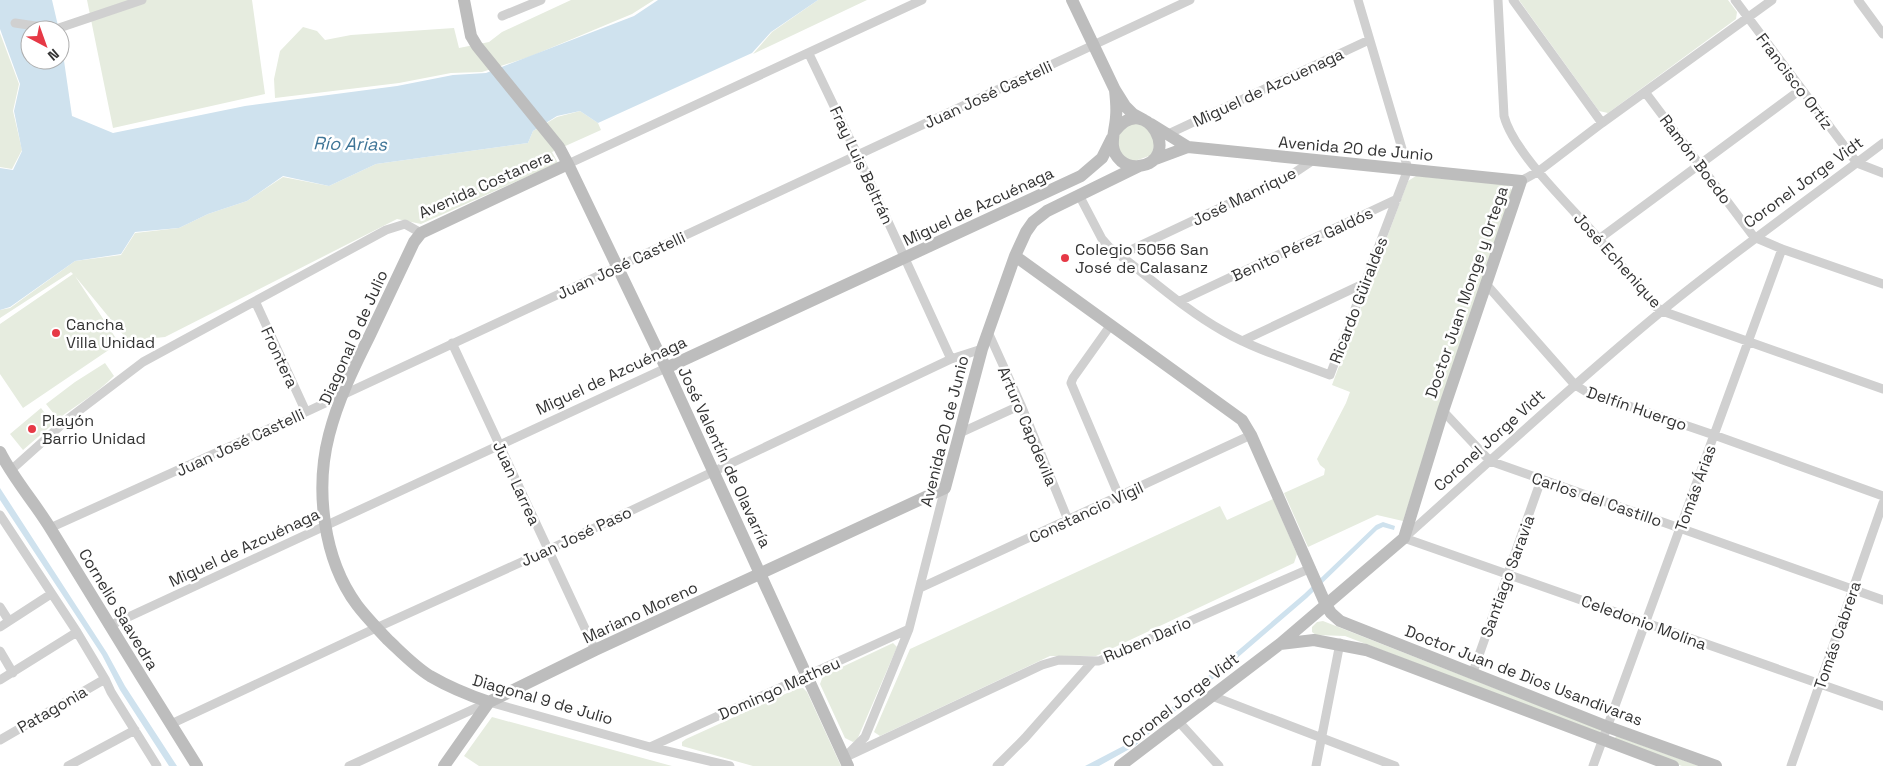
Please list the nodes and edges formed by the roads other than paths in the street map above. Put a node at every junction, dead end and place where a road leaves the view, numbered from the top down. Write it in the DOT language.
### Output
graph roads {
  1 [pos="142,0"];
  2 [pos="464,0"];
  3 [pos="922,0"];
  4 [pos="1072,0"];
  5 [pos="1190,0"];
  6 [pos="1358,0"];
  7 [pos="1498,0"];
  8 [pos="1513,0"];
  9 [pos="1735,0"];
  10 [pos="1772,0"];
  11 [pos="1858,0"];
  12 [pos="536,1"];
  13 [pos="502,16"];
  14 [pos="1748,18"];
  15 [pos="15,23"];
  16 [pos="1883,34"];
  17 [pos="1369,40"];
  18 [pos="1093,46"];
  19 [pos="809,54"];
  20 [pos="1115,90"];
  21 [pos="1800,90"];
  22 [pos="1645,92"];
  23 [pos="1148,122"];
  24 [pos="1602,123"];
  25 [pos="1114,135"];
  26 [pos="1166,135"];
  27 [pos="1883,144"];
  28 [pos="1188,147"];
  29 [pos="857,154"];
  30 [pos="1153,160"];
  31 [pos="1312,161"];
  32 [pos="1856,163"];
  33 [pos="568,164"];
  34 [pos="1700,164"];
  35 [pos="1139,166"];
  36 [pos="1408,169"];
  37 [pos="1539,171"];
  38 [pos="1883,173"];
  39 [pos="1521,181"];
  40 [pos="1080,195"];
  41 [pos="1397,199"];
  42 [pos="421,233"];
  43 [pos="1754,237"];
  44 [pos="1599,238"];
  45 [pos="1782,249"];
  46 [pos="1120,255"];
  47 [pos="1015,256"];
  48 [pos="905,258"];
  49 [pos="619,266"];
  50 [pos="1365,283"];
  51 [pos="1486,284"];
  52 [pos="1883,284"];
  53 [pos="1180,301"];
  54 [pos="255,302"];
  55 [pos="1662,311"];
  56 [pos="1110,326"];
  57 [pos="988,332"];
  58 [pos="1242,341"];
  59 [pos="1748,341"];
  60 [pos="452,343"];
  61 [pos="982,349"];
  62 [pos="951,359"];
  63 [pos="666,368"];
  64 [pos="1575,385"];
  65 [pos="1883,389"];
  66 [pos="341,394"];
  67 [pos="1021,405"];
  68 [pos="1443,411"];
  69 [pos="306,412"];
  70 [pos="960,433"];
  71 [pos="1251,435"];
  72 [pos="1714,435"];
  73 [pos="499,444"];
  74 [pos="0,452"];
  75 [pos="1490,461"];
  76 [pos="713,470"];
  77 [pos="10,471"];
  78 [pos="1541,480"];
  79 [pos="946,488"];
  80 [pos="1120,496"];
  81 [pos="1883,496"];
  82 [pos="1883,503"];
  83 [pos="0,515"];
  84 [pos="1068,520"];
  85 [pos="326,527"];
  86 [pos="50,528"];
  87 [pos="1680,528"];
  88 [pos="1404,538"];
  89 [pos="548,550"];
  90 [pos="761,574"];
  91 [pos="1508,574"];
  92 [pos="1315,578"];
  93 [pos="920,588"];
  94 [pos="1853,590"];
  95 [pos="52,594"];
  96 [pos="1883,600"];
  97 [pos="1326,605"];
  98 [pos="0,607"];
  99 [pos="1312,617"];
  100 [pos="1337,618"];
  101 [pos="8,621"];
  102 [pos="1646,623"];
  103 [pos="109,626"];
  104 [pos="0,627"];
  105 [pos="376,628"];
  106 [pos="909,629"];
  107 [pos="77,632"];
  108 [pos="1316,640"];
  109 [pos="1280,644"];
  110 [pos="1340,644"];
  111 [pos="595,650"];
  112 [pos="0,651"];
  113 [pos="1093,661"];
  114 [pos="13,672"];
  115 [pos="1473,672"];
  116 [pos="807,675"];
  117 [pos="105,678"];
  118 [pos="0,680"];
  119 [pos="1820,685"];
  120 [pos="1212,696"];
  121 [pos="488,702"];
  122 [pos="1883,706"];
  123 [pos="1179,722"];
  124 [pos="171,724"];
  125 [pos="1608,727"];
  126 [pos="135,730"];
  127 [pos="1322,738"];
  128 [pos="0,740"];
  129 [pos="1603,741"];
  130 [pos="650,747"];
  131 [pos="846,762"];
  132 [pos="68,766"];
  133 [pos="157,766"];
  134 [pos="197,766"];
  135 [pos="350,766"];
  136 [pos="444,766"];
  137 [pos="730,766"];
  138 [pos="997,766"];
  139 [pos="1120,766"];
  140 [pos="1219,766"];
  141 [pos="1316,766"];
  142 [pos="1395,766"];
  143 [pos="1593,766"];
  144 [pos="1672,766"];
  145 [pos="1716,766"];
  146 [pos="1791,766"];
  1 -- 15 [label="street"];
  2 -- 33 [label="street, José Valentín de Olavarría"];
  3 -- 19 [label="street, Avenida Costanera"];
  4 -- 18 [label="street, Avenida 20 de Junio"];
  5 -- 18 [label="street, Juan José Castelli"];
  6 -- 17 [label="street"];
  7 -- 37 [label="street, José Echenique"];
  8 -- 24 [label="street"];
  9 -- 14 [label="street, Francisco Ortíz"];
  10 -- 14 [label="street, Doctor Juan Monge y Ortega"];
  11 -- 16 [label="street"];
  12 -- 13 [label="street"];
  14 -- 21 [label="street, Francisco Ortíz"];
  14 -- 22 [label="street, Doctor Juan Monge y Ortega"];
  17 -- 26 [label="street, Miguel de Azcuenaga"];
  17 -- 36 [label="street"];
  18 -- 20 [label="street, Avenida 20 de Junio"];
  18 -- 29 [label="street, Juan José Castelli"];
  19 -- 29 [label="street, Fray Luis Beltrán"];
  19 -- 33 [label="street, Avenida Costanera"];
  20 -- 23 [label="street, Avenida 20 de Junio"];
  20 -- 25 [label="street"];
  21 -- 32 [label="street, Francisco Ortíz"];
  21 -- 34 [label="street"];
  22 -- 24 [label="street, Doctor Juan Monge y Ortega"];
  22 -- 34 [label="street, Ramón Boedo"];
  23 -- 25 [label="street"];
  23 -- 26 [label="street, Avenida 20 de Junio"];
  23 -- 30 [label="street"];
  24 -- 37 [label="street, Doctor Juan Monge y Ortega"];
  25 -- 35 [label="street"];
  25 -- 48 [label="street, Miguel de Azcuénaga"];
  26 -- 28 [label="street, Avenida 20 de Junio"];
  27 -- 32 [label="street, Coronel Jorge Vidt"];
  28 -- 30 [label="street, Avenida 20 de Junio"];
  28 -- 31 [label="street, Avenida 20 de Junio"];
  29 -- 48 [label="street, Fray Luis Beltrán"];
  29 -- 49 [label="street, Juan José Castelli"];
  30 -- 35 [label="street"];
  31 -- 36 [label="street, Avenida 20 de Junio"];
  31 -- 46 [label="street, José Manrique"];
  32 -- 38 [label="street"];
  32 -- 43 [label="street, Coronel Jorge Vidt"];
  33 -- 42 [label="street, Avenida Costanera"];
  33 -- 49 [label="street, José Valentín de Olavarría"];
  34 -- 43 [label="street, Ramón Boedo"];
  34 -- 44 [label="street"];
  35 -- 40 [label="street, Avenida 20 de Junio"];
  36 -- 39 [label="street, Avenida 20 de Junio"];
  36 -- 41 [label="street, Ricardo Güiraldes"];
  37 -- 39 [label="street, Doctor Juan Monge y Ortega"];
  37 -- 44 [label="street, José Echenique"];
  39 -- 51 [label="street, Doctor Juan Monge y Ortega"];
  40 -- 46 [label="street"];
  40 -- 47 [label="street, Avenida 20 de Junio"];
  41 -- 50 [label="street, Ricardo Güiraldes"];
  41 -- 53 [label="street, Benito Pérez Galdós"];
  42 -- 54 [label="street, Avenida Costanera"];
  42 -- 66 [label="street, Diagonal 9 de Julio"];
  43 -- 45 [label="street"];
  43 -- 55 [label="street, Coronel Jorge Vidt"];
  44 -- 55 [label="street, José Echenique"];
  45 -- 52 [label="street"];
  45 -- 59 [label="street, Tomás Árias"];
  46 -- 53 [label="street"];
  47 -- 56 [label="street"];
  47 -- 57 [label="street, Avenida 20 de Junio"];
  48 -- 62 [label="street, Fray Luis Beltrán"];
  48 -- 63 [label="street, Miguel de Azcuénaga"];
  49 -- 60 [label="street, Juan José Castelli"];
  49 -- 63 [label="street, José Valentín de Olavarría"];
  50 -- 58 [label="street"];
  50 -- 58 [label="street, Ricardo Güiraldes"];
  51 -- 64 [label="street, Delfín Huergo"];
  51 -- 68 [label="street, Doctor Juan Monge y Ortega"];
  53 -- 58 [label="street"];
  54 -- 69 [label="street, Frontera"];
  54 -- 77 [label="street, Avenida Costanera"];
  55 -- 59 [label="street, José Echenique"];
  55 -- 64 [label="street, Coronel Jorge Vidt"];
  56 -- 71 [label="street"];
  56 -- 80 [label="street"];
  57 -- 61 [label="street, Avenida 20 de Junio"];
  57 -- 67 [label="street, Arturo Capdevila"];
  59 -- 65 [label="street, José Echenique"];
  59 -- 72 [label="street, Tomás Árias"];
  60 -- 66 [label="street, Juan José Castelli"];
  60 -- 73 [label="street, Juan Larrea"];
  61 -- 62 [label="street, Juan José Paso"];
  61 -- 70 [label="street, Avenida 20 de Junio"];
  62 -- 76 [label="street, Juan José Paso"];
  63 -- 73 [label="street, Miguel de Azcuénaga"];
  63 -- 76 [label="street, José Valentín de Olavarría"];
  64 -- 72 [label="street, Delfín Huergo"];
  64 -- 75 [label="street, Coronel Jorge Vidt"];
  66 -- 69 [label="street, Juan José Castelli"];
  66 -- 85 [label="street, Diagonal 9 de Julio"];
  67 -- 70 [label="street"];
  67 -- 84 [label="street, Arturo Capdevila"];
  68 -- 75 [label="street, Carlos del Castillo"];
  68 -- 88 [label="street, Doctor Juan Monge y Ortega"];
  69 -- 86 [label="street, Juan José Castelli"];
  70 -- 79 [label="street, Avenida 20 de Junio"];
  71 -- 80 [label="street, Constancio Vigil"];
  71 -- 92 [label="street"];
  72 -- 81 [label="street, Delfín Huergo"];
  72 -- 87 [label="street, Tomás Árias"];
  73 -- 85 [label="street, Miguel de Azcuénaga"];
  73 -- 89 [label="street, Juan Larrea"];
  74 -- 77 [label="street, Cornelio Saavedra"];
  75 -- 78 [label="street, Carlos del Castillo"];
  75 -- 88 [label="street, Coronel Jorge Vidt"];
  76 -- 89 [label="street, Juan José Paso"];
  76 -- 90 [label="street, José Valentín de Olavarría"];
  77 -- 86 [label="street, Cornelio Saavedra"];
  78 -- 87 [label="street, Carlos del Castillo"];
  78 -- 91 [label="street, Santiago Saravia"];
  79 -- 90 [label="street, Mariano Moreno"];
  79 -- 93 [label="street, Avenida 20 de Junio"];
  80 -- 84 [label="street, Constancio Vigil"];
  82 -- 94 [label="street, Tomás Cabrera"];
  83 -- 95 [label="street"];
  84 -- 93 [label="street, Constancio Vigil"];
  85 -- 103 [label="street, Miguel de Azcuénaga"];
  85 -- 105 [label="street, Diagonal 9 de Julio"];
  86 -- 103 [label="street, Cornelio Saavedra"];
  87 -- 94 [label="street, Carlos del Castillo"];
  87 -- 102 [label="street, Tomás Árias"];
  88 -- 91 [label="street, Celedonio Molina"];
  88 -- 97 [label="street, Coronel Jorge Vidt"];
  89 -- 105 [label="street, Juan José Paso"];
  89 -- 111 [label="street, Juan Larrea"];
  90 -- 111 [label="street, Mariano Moreno"];
  90 -- 116 [label="street, José Valentín de Olavarría"];
  91 -- 102 [label="street, Celedonio Molina"];
  91 -- 115 [label="street, Santiago Saravia"];
  92 -- 97 [label="street"];
  92 -- 113 [label="street, Ruben Dario"];
  93 -- 106 [label="street, Avenida 20 de Junio"];
  94 -- 96 [label="street, Carlos del Castillo"];
  94 -- 119 [label="street, Tomás Cabrera"];
  95 -- 101 [label="street"];
  95 -- 107 [label="street"];
  97 -- 99 [label="street, Coronel Jorge Vidt"];
  97 -- 100 [label="street"];
  98 -- 101 [label="street"];
  99 -- 100 [label="street"];
  99 -- 108 [label="street"];
  99 -- 109 [label="street, Coronel Jorge Vidt"];
  100 -- 110 [label="street"];
  100 -- 115 [label="street, Doctor Juan de Dios Usandivaras"];
  101 -- 104 [label="street"];
  102 -- 119 [label="street, Celedonio Molina"];
  102 -- 125 [label="street, Tomás Árias"];
  103 -- 124 [label="street, Cornelio Saavedra"];
  105 -- 121 [label="street, Diagonal 9 de Julio"];
  105 -- 124 [label="street, Juan José Paso"];
  106 -- 116 [label="street, Domingo Matheu"];
  106 -- 131 [label="street, Avenida 20 de Junio"];
  107 -- 114 [label="street"];
  107 -- 117 [label="street"];
  108 -- 109 [label="street, Doctor Juan de Dios Usandivaras"];
  108 -- 110 [label="street, Doctor Juan de Dios Usandivaras"];
  109 -- 120 [label="street, Coronel Jorge Vidt"];
  110 -- 127 [label="street"];
  110 -- 129 [label="street, Doctor Juan de Dios Usandivaras"];
  111 -- 121 [label="street, Mariano Moreno"];
  112 -- 114 [label="street"];
  113 -- 131 [label="street, Ruben Dario"];
  113 -- 138 [label="street"];
  114 -- 118 [label="street"];
  115 -- 125 [label="street, Doctor Juan de Dios Usandivaras"];
  116 -- 130 [label="street, Domingo Matheu"];
  116 -- 131 [label="street, José Valentín de Olavarría"];
  117 -- 126 [label="street"];
  117 -- 128 [label="street, Patagonia"];
  119 -- 122 [label="street, Celedonio Molina"];
  119 -- 146 [label="street, Tomás Cabrera"];
  120 -- 123 [label="street, Coronel Jorge Vidt"];
  120 -- 127 [label="street"];
  121 -- 130 [label="street, Diagonal 9 de Julio"];
  121 -- 135 [label="street, Mariano Moreno"];
  121 -- 136 [label="street"];
  123 -- 139 [label="street, Coronel Jorge Vidt"];
  123 -- 140 [label="street"];
  124 -- 134 [label="street, Cornelio Saavedra"];
  125 -- 129 [label="street, Tomás Árias"];
  125 -- 145 [label="street, Doctor Juan de Dios Usandivaras"];
  126 -- 132 [label="street"];
  126 -- 133 [label="street"];
  127 -- 141 [label="street"];
  127 -- 142 [label="street"];
  129 -- 143 [label="street, Tomás Árias"];
  129 -- 144 [label="street, Doctor Juan de Dios Usandivaras"];
  130 -- 137 [label="street, Diagonal 9 de Julio"];
}
